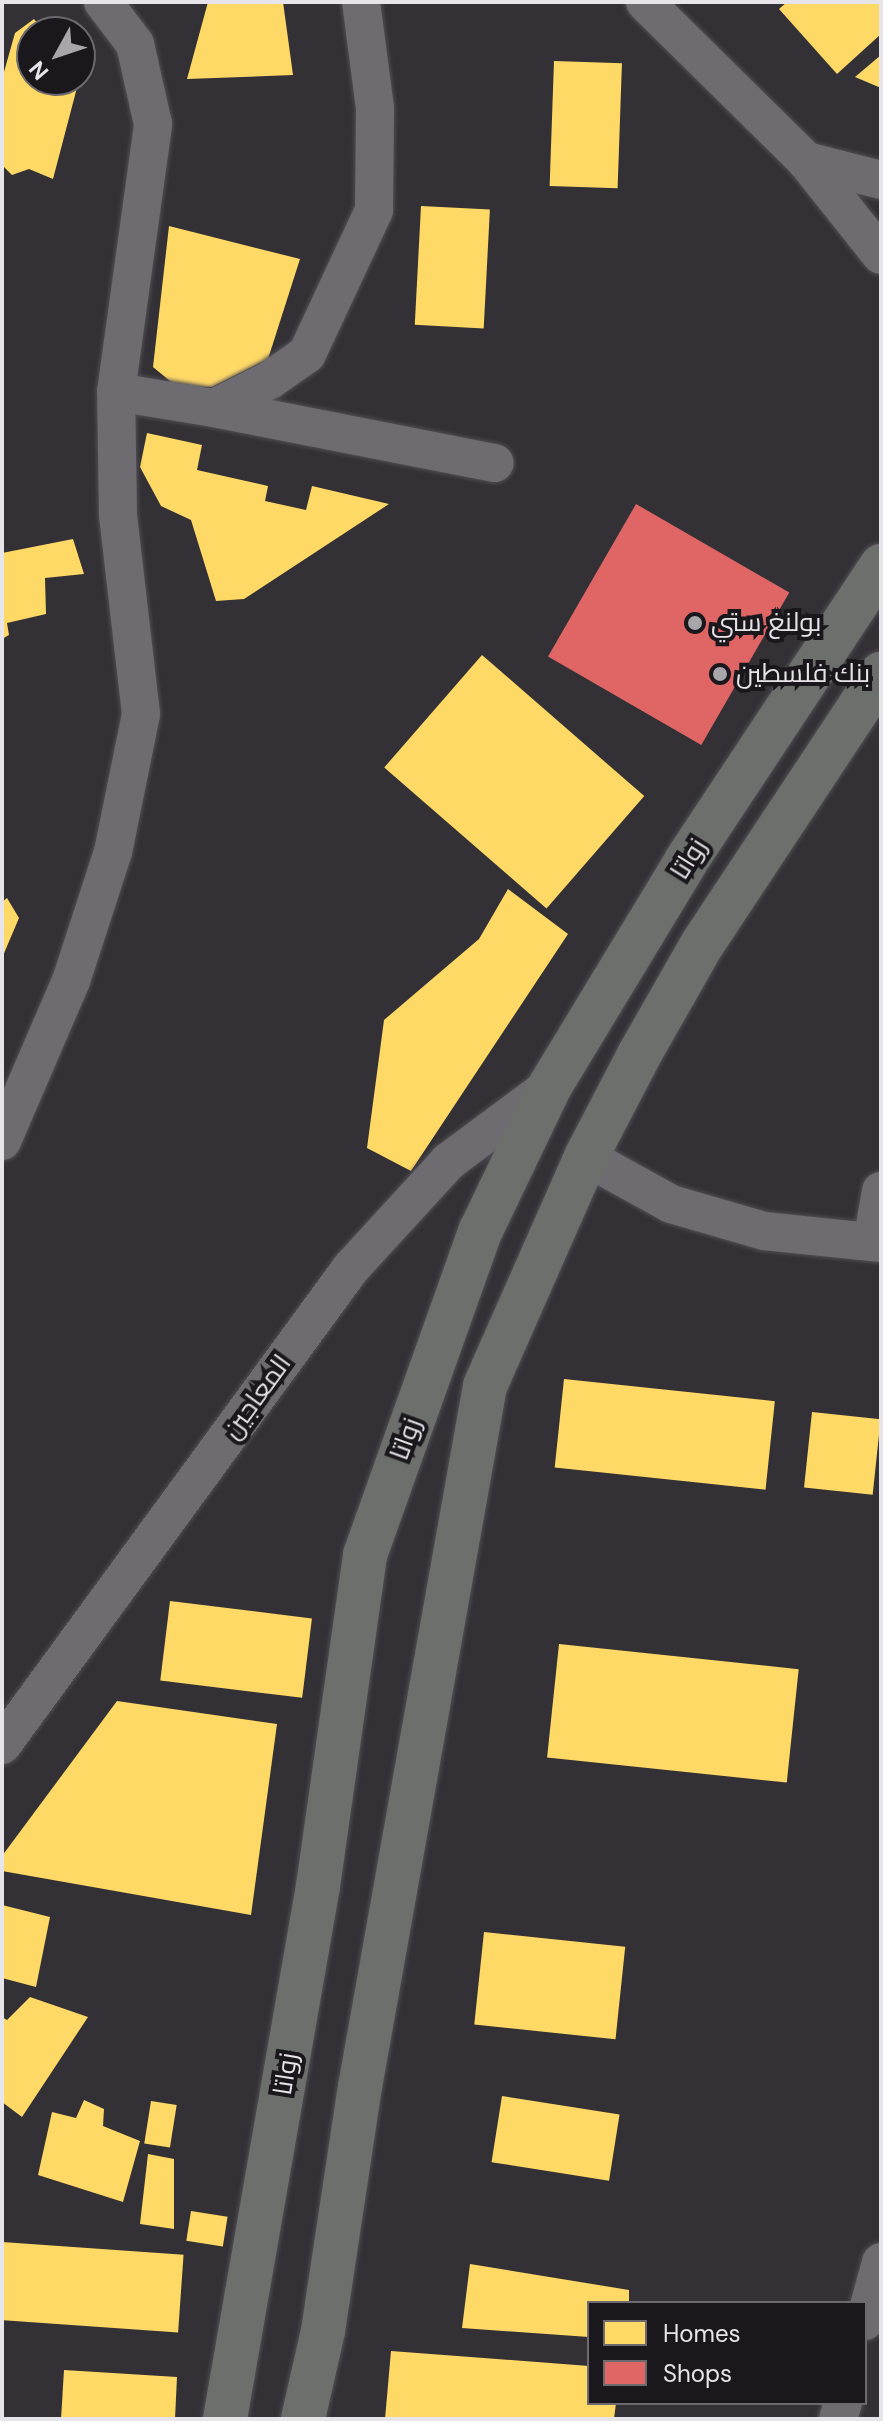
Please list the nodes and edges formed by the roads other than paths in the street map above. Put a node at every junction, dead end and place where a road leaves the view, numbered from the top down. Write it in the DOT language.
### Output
graph roads {
  1 [pos="103,2"];
  2 [pos="361,2"];
  3 [pos="645,2"];
  4 [pos="806,161"];
  5 [pos="881,180"];
  6 [pos="881,255"];
  7 [pos="116,392"];
  8 [pos="214,408"];
  9 [pos="495,463"];
  10 [pos="881,566"];
  11 [pos="881,674"];
  12 [pos="550,1086"];
  13 [pos="2,1141"];
  14 [pos="586,1157"];
  15 [pos="881,1191"];
  16 [pos="877,1242"];
  17 [pos="2,1745"];
  18 [pos="881,2262"];
  19 [pos="867,2314"];
  20 [pos="225,2419"];
  21 [pos="303,2419"];
  1 -- 7 [label="street"];
  2 -- 8 [label="street"];
  3 -- 4 [label="street"];
  4 -- 5 [label="street"];
  4 -- 6 [label="street"];
  7 -- 8 [label="street"];
  7 -- 13 [label="street"];
  8 -- 9 [label="street"];
  10 -- 12 [label="main road, زواتا"];
  11 -- 14 [label="main road"];
  12 -- 17 [label="street, المعاجين"];
  12 -- 20 [label="main road, زواتا"];
  14 -- 16 [label="street"];
  14 -- 21 [label="main road"];
  15 -- 16 [label="street"];
  18 -- 19 [label="street"];
}
